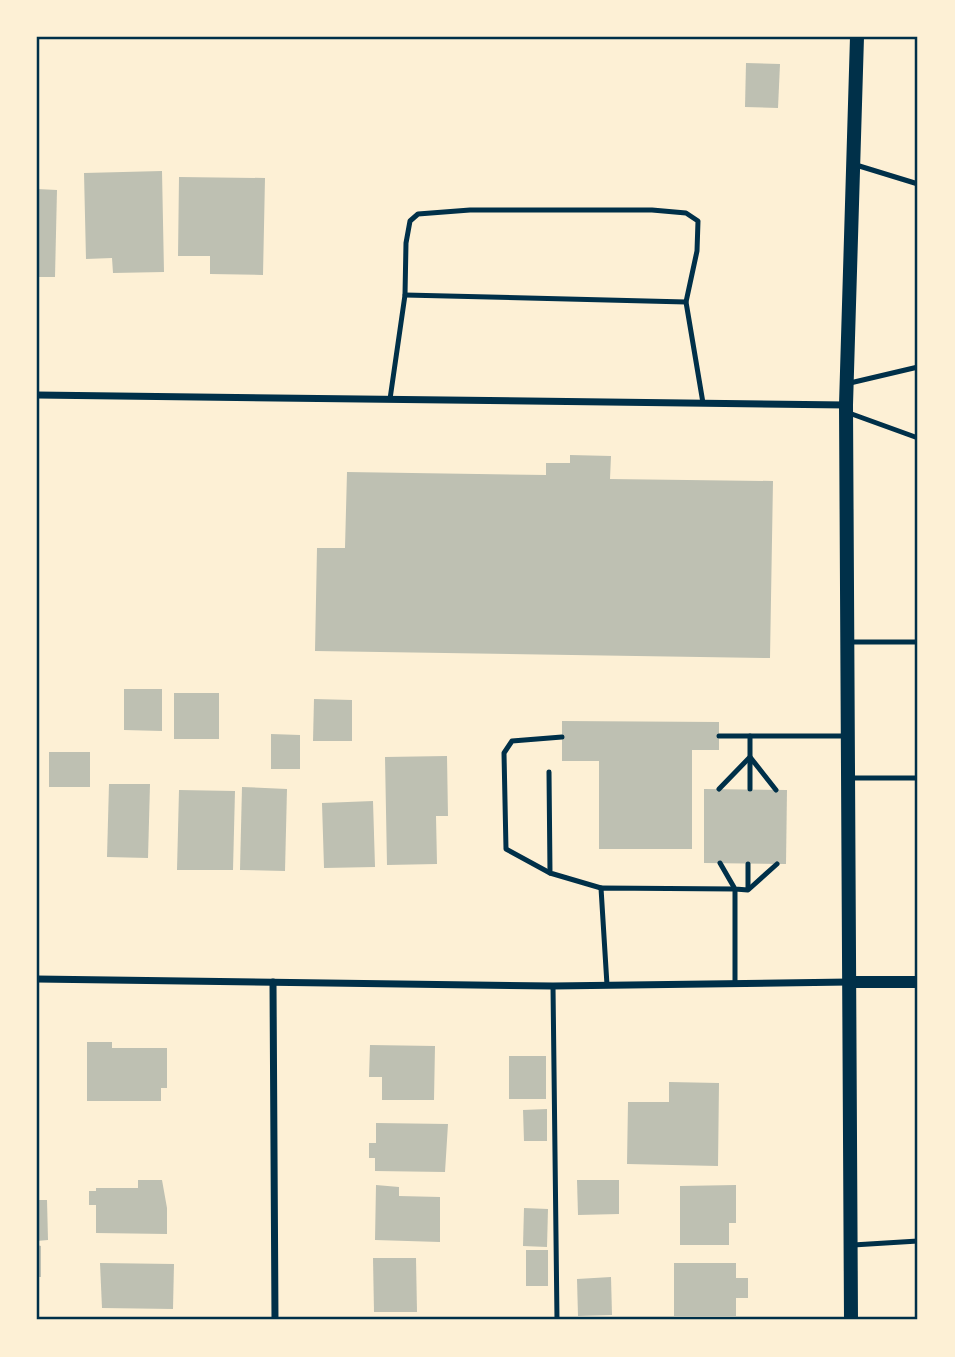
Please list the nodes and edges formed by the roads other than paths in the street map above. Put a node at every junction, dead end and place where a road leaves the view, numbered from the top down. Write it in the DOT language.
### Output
graph roads {
  1 [pos="857,37"];
  2 [pos="853,164"];
  3 [pos="918,184"];
  4 [pos="405,295"];
  5 [pos="686,302"];
  6 [pos="918,367"];
  7 [pos="846,383"];
  8 [pos="37,395"];
  9 [pos="390,399"];
  10 [pos="703,403"];
  11 [pos="846,409"];
  12 [pos="918,438"];
  13 [pos="848,642"];
  14 [pos="918,642"];
  15 [pos="719,736"];
  16 [pos="750,736"];
  17 [pos="849,736"];
  18 [pos="562,737"];
  19 [pos="750,757"];
  20 [pos="549,772"];
  21 [pos="849,778"];
  22 [pos="918,778"];
  23 [pos="719,789"];
  24 [pos="750,789"];
  25 [pos="776,790"];
  26 [pos="720,863"];
  27 [pos="748,864"];
  28 [pos="777,864"];
  29 [pos="550,873"];
  30 [pos="601,888"];
  31 [pos="735,889"];
  32 [pos="748,890"];
  33 [pos="37,979"];
  34 [pos="273,982"];
  35 [pos="849,982"];
  36 [pos="918,982"];
  37 [pos="735,984"];
  38 [pos="607,985"];
  39 [pos="553,986"];
  40 [pos="918,1241"];
  41 [pos="850,1245"];
  42 [pos="275,1320"];
  43 [pos="556,1320"];
  44 [pos="850,1320"];
  1 -- 2 [label="main road"];
  2 -- 3 [label="lane"];
  2 -- 7 [label="main road"];
  4 -- 5 [label="lane"];
  4 -- 5 [label="lane"];
  4 -- 9 [label="lane"];
  5 -- 10 [label="lane"];
  6 -- 7 [label="lane"];
  7 -- 11 [label="main road"];
  8 -- 9 [label="street"];
  9 -- 10 [label="street"];
  10 -- 11 [label="street"];
  11 -- 12 [label="lane"];
  11 -- 13 [label="main road"];
  13 -- 14 [label="lane"];
  13 -- 17 [label="main road"];
  15 -- 16 [label="lane"];
  16 -- 17 [label="lane"];
  16 -- 19 [label="lane"];
  17 -- 21 [label="main road"];
  18 -- 29 [label="lane"];
  19 -- 23 [label="lane"];
  19 -- 24 [label="lane"];
  19 -- 25 [label="lane"];
  20 -- 29 [label="lane"];
  21 -- 22 [label="lane"];
  21 -- 35 [label="main road"];
  26 -- 31 [label="lane"];
  27 -- 32 [label="lane"];
  28 -- 32 [label="lane"];
  29 -- 30 [label="lane"];
  30 -- 31 [label="lane"];
  30 -- 38 [label="lane"];
  31 -- 32 [label="lane"];
  31 -- 37 [label="lane"];
  33 -- 34 [label="street"];
  34 -- 39 [label="street"];
  34 -- 42 [label="street"];
  35 -- 36 [label="street"];
  35 -- 37 [label="street"];
  35 -- 41 [label="main road"];
  37 -- 38 [label="street"];
  38 -- 39 [label="street"];
  39 -- 43 [label="lane"];
  40 -- 41 [label="lane"];
  41 -- 44 [label="main road"];
}
